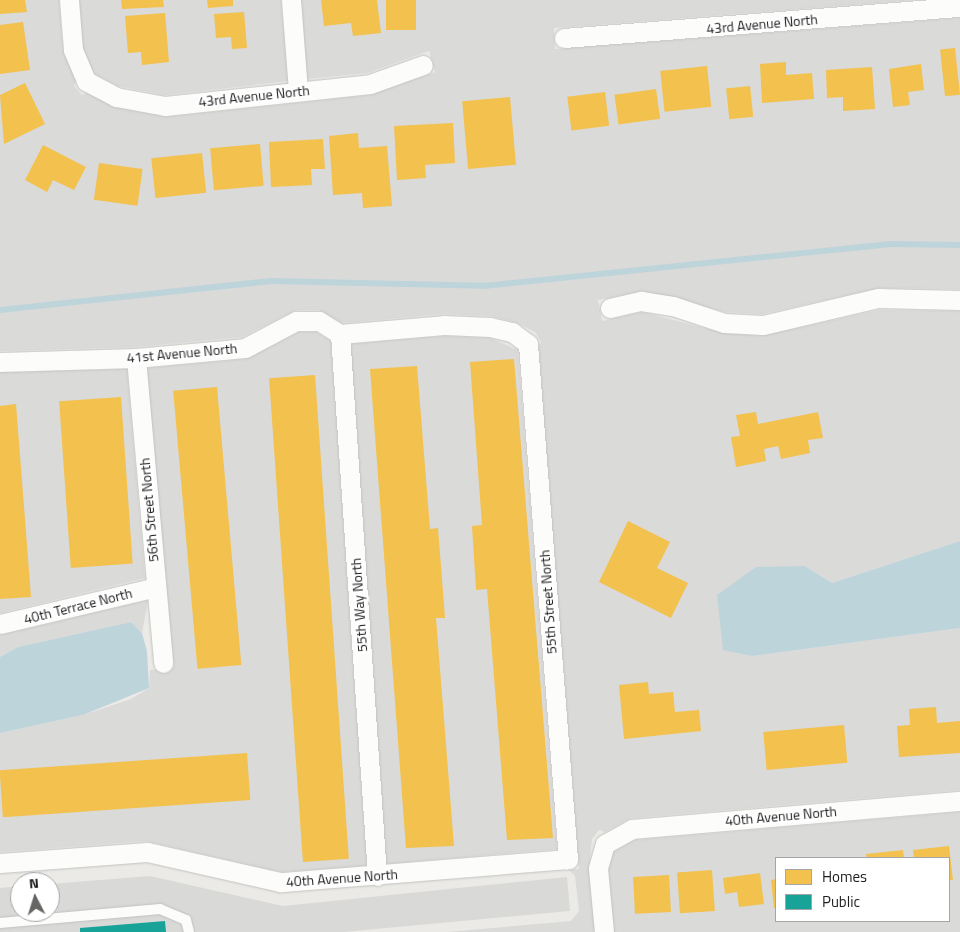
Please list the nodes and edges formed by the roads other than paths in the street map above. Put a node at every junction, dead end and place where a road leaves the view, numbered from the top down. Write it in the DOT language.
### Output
graph roads {
  1 [pos="69,0"];
  2 [pos="290,0"];
  3 [pos="960,7"];
  4 [pos="564,38"];
  5 [pos="423,64"];
  6 [pos="298,91"];
  7 [pos="960,300"];
  8 [pos="610,308"];
  9 [pos="340,334"];
  10 [pos="136,358"];
  11 [pos="0,362"];
  12 [pos="156,587"];
  13 [pos="0,624"];
  14 [pos="163,663"];
  15 [pos="960,801"];
  16 [pos="568,859"];
  17 [pos="0,862"];
  18 [pos="377,876"];
  19 [pos="0,923"];
  20 [pos="189,932"];
  21 [pos="604,932"];
  1 -- 6 [label="street, 43rd Avenue North"];
  2 -- 6 [label="street"];
  3 -- 4 [label="street, 43rd Avenue North"];
  5 -- 6 [label="street, 43rd Avenue North"];
  7 -- 8 [label="street"];
  9 -- 10 [label="street, 41st Avenue North"];
  9 -- 16 [label="street, 55th Street North"];
  9 -- 18 [label="street, 55th Way North"];
  10 -- 11 [label="street, 41st Avenue North"];
  10 -- 12 [label="street, 56th Street North"];
  12 -- 13 [label="street, 40th Terrace North"];
  12 -- 14 [label="street, 56th Street North"];
  15 -- 21 [label="street, 40th Avenue North"];
  16 -- 18 [label="street, 40th Avenue North"];
  17 -- 18 [label="street, 40th Avenue North"];
  19 -- 20 [label="lane"];
}
